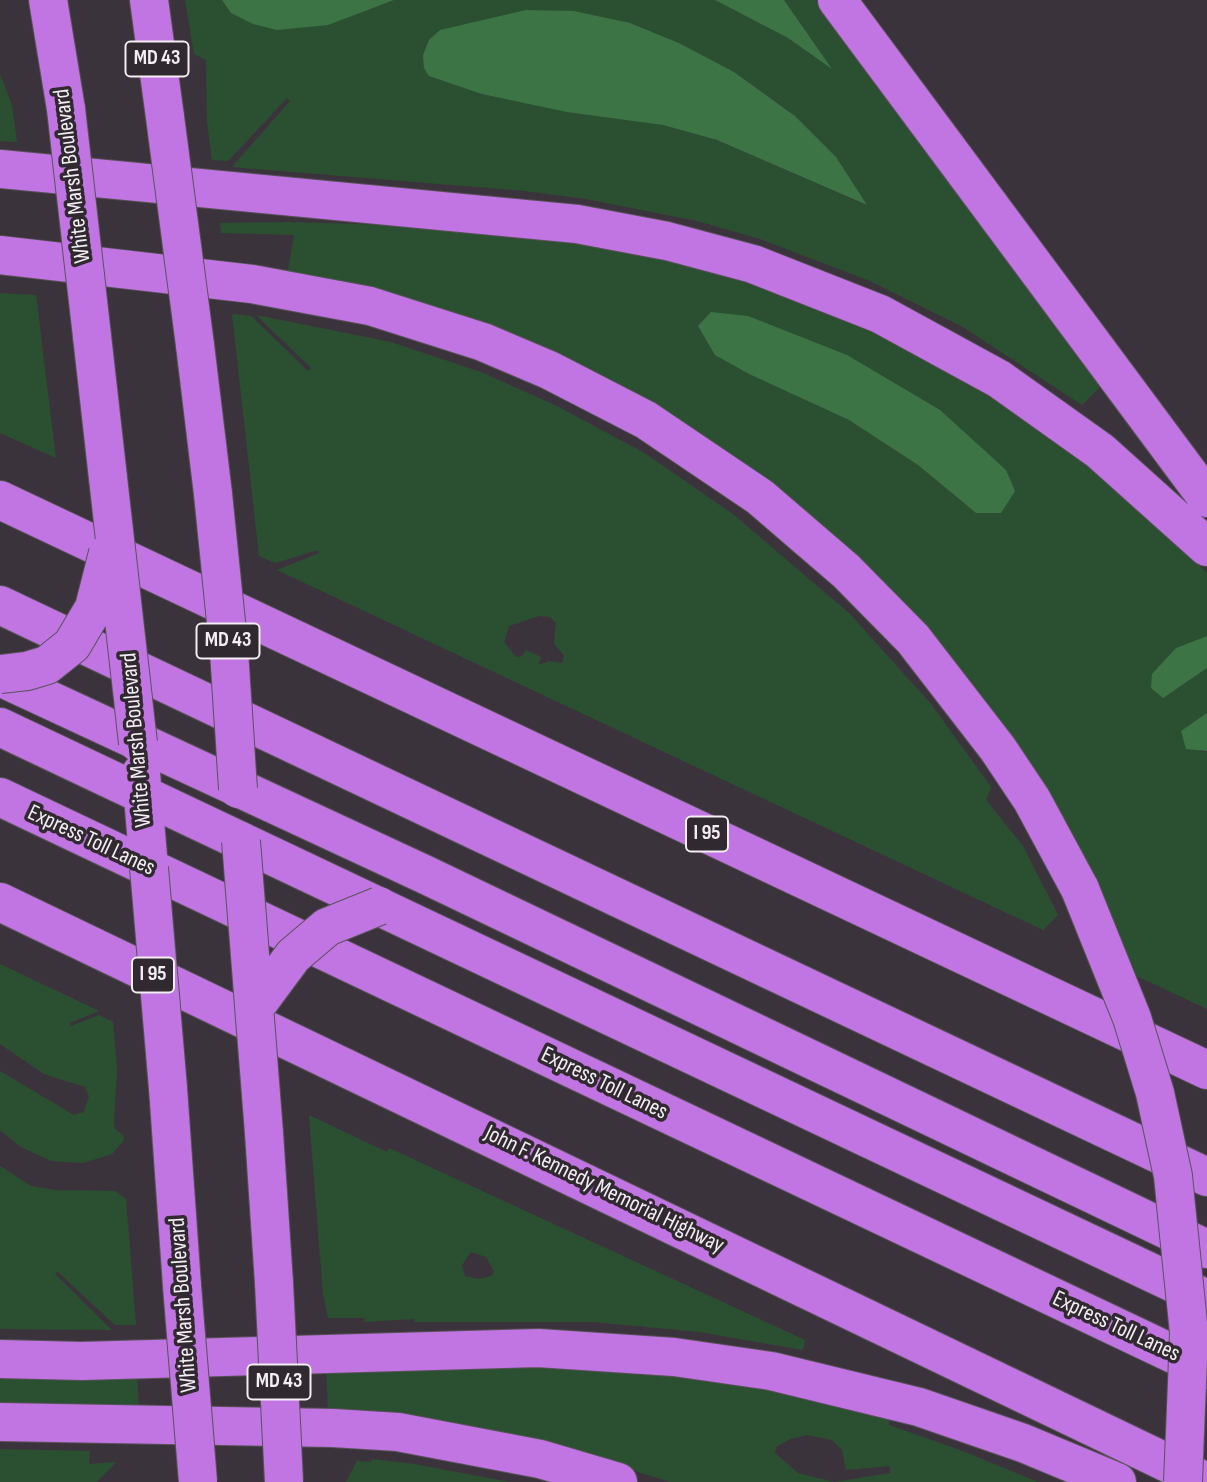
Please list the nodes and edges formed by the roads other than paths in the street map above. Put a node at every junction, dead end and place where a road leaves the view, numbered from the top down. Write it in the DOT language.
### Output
graph roads {
  1 [pos="48,0"];
  2 [pos="129,0"];
  3 [pos="149,0"];
  4 [pos="837,0"];
  5 [pos="157,116"];
  6 [pos="0,169"];
  7 [pos="0,255"];
  8 [pos="106,460"];
  9 [pos="1207,498"];
  10 [pos="0,500"];
  11 [pos="1207,547"];
  12 [pos="0,605"];
  13 [pos="0,676"];
  14 [pos="0,727"];
  15 [pos="138,743"];
  16 [pos="238,789"];
  17 [pos="143,795"];
  18 [pos="0,797"];
  19 [pos="241,841"];
  20 [pos="0,902"];
  21 [pos="379,906"];
  22 [pos="256,1006"];
  23 [pos="1207,1070"];
  24 [pos="1207,1177"];
  25 [pos="1207,1249"];
  26 [pos="1207,1299"];
  27 [pos="0,1359"];
  28 [pos="1207,1370"];
  29 [pos="0,1422"];
  30 [pos="198,1482"];
  31 [pos="285,1482"];
  32 [pos="618,1482"];
  33 [pos="1118,1482"];
  34 [pos="1183,1482"];
  35 [pos="1207,1482"];
  1 -- 8 [label="highway, White Marsh Boulevard, bridge"];
  2 -- 5 [label="highway"];
  3 -- 5 [label="highway, MD 43"];
  4 -- 9 [label="highway"];
  5 -- 16 [label="highway, MD 43, bridge"];
  6 -- 11 [label="highway"];
  7 -- 34 [label="highway, bridge"];
  8 -- 13 [label="highway, bridge"];
  8 -- 15 [label="highway, White Marsh Boulevard, bridge"];
  10 -- 23 [label="highway, I 95"];
  12 -- 24 [label="highway"];
  13 -- 15 [label="highway"];
  14 -- 17 [label="highway"];
  15 -- 16 [label="highway"];
  15 -- 17 [label="highway, White Marsh Boulevard"];
  16 -- 19 [label="highway, MD 43"];
  16 -- 25 [label="highway"];
  17 -- 19 [label="highway"];
  17 -- 30 [label="highway, White Marsh Boulevard, bridge"];
  18 -- 28 [label="highway, Express Toll Lanes"];
  19 -- 21 [label="highway"];
  19 -- 22 [label="highway, MD 43, bridge"];
  20 -- 35 [label="highway, John F. Kennedy Memorial Highway / I 95"];
  21 -- 22 [label="highway, bridge"];
  21 -- 26 [label="highway"];
  22 -- 31 [label="highway, MD 43, bridge"];
  27 -- 33 [label="highway"];
  29 -- 32 [label="highway"];
}
